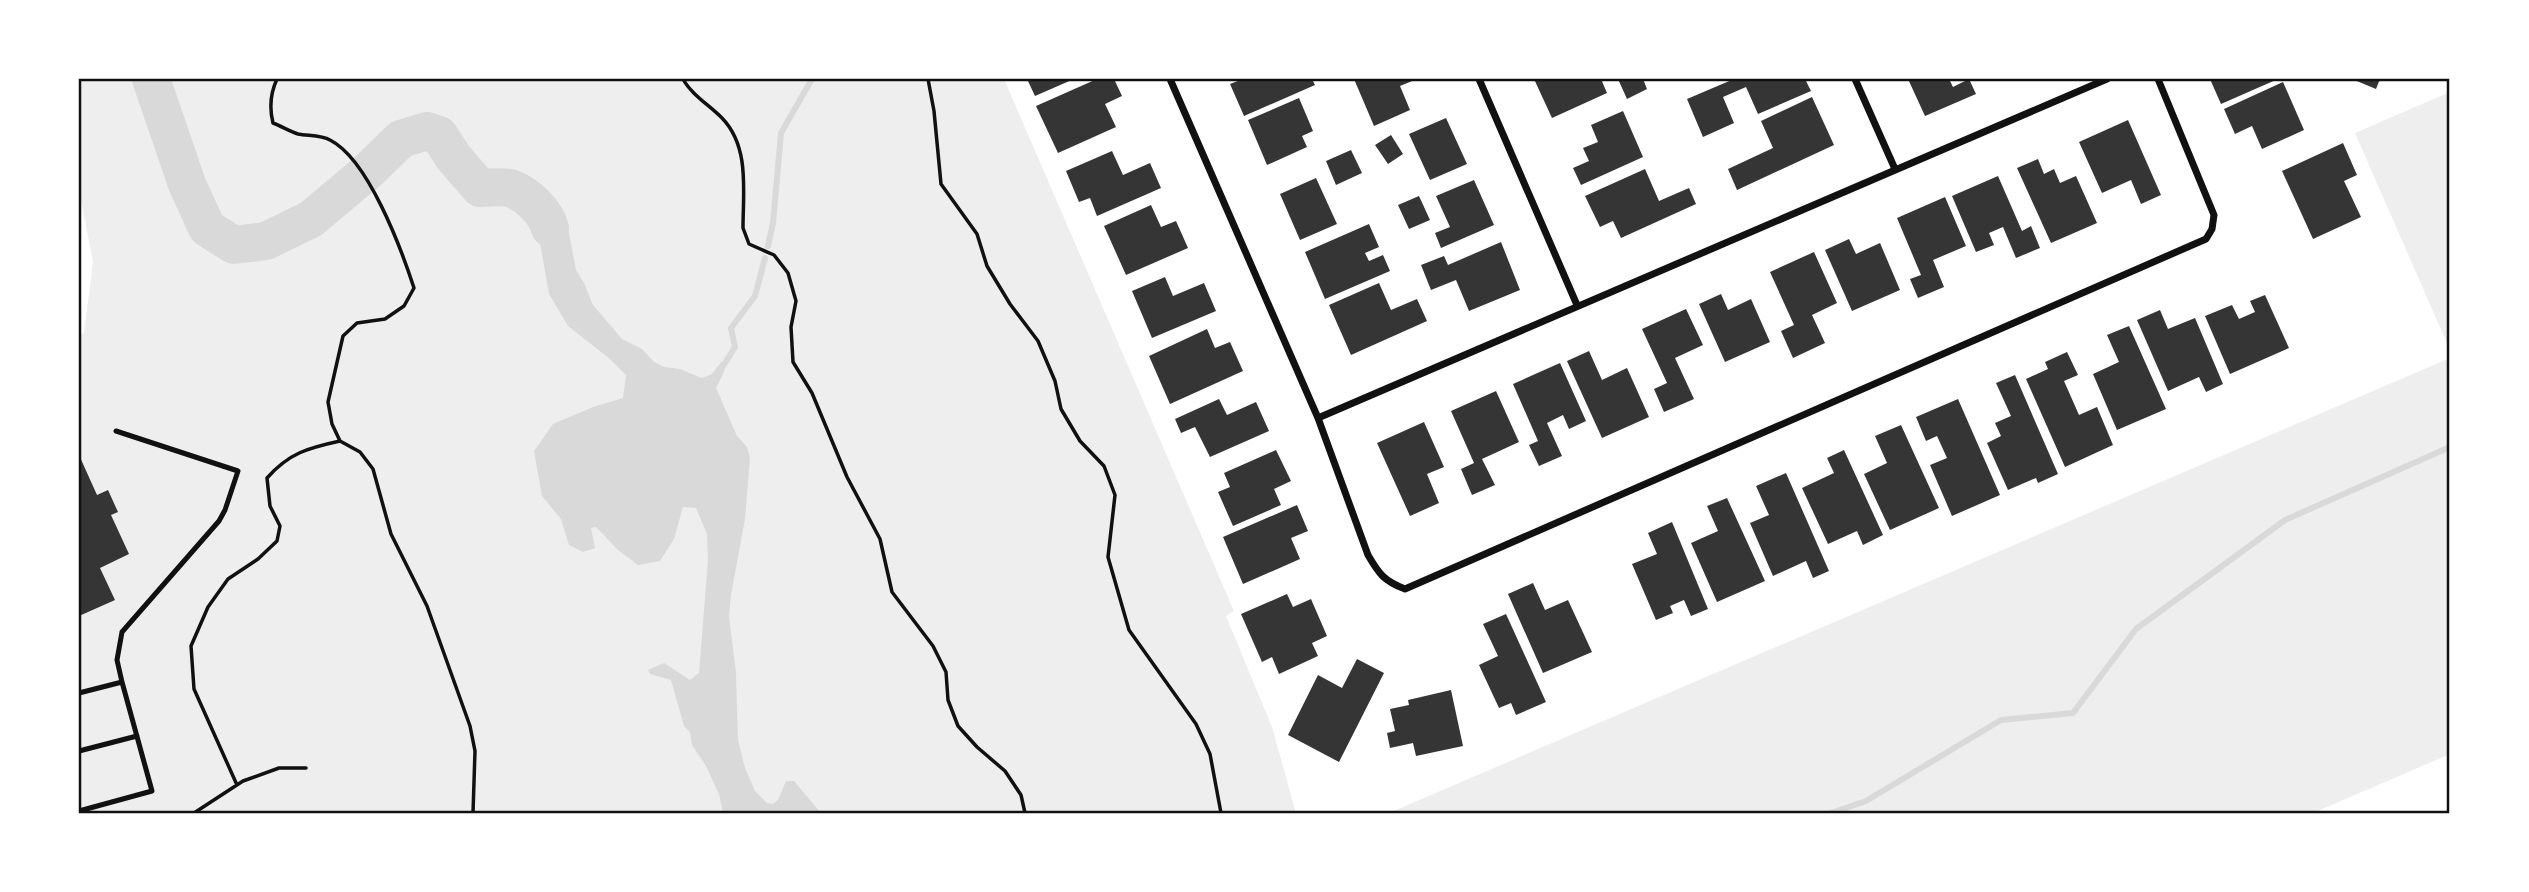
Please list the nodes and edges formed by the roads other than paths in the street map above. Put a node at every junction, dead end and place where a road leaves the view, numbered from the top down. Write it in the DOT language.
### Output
graph roads {
  1 [pos="1170,79"];
  2 [pos="1479,79"];
  3 [pos="1855,79"];
  4 [pos="2107,79"];
  5 [pos="2158,79"];
  6 [pos="1895,169"];
  7 [pos="1577,305"];
  8 [pos="1318,418"];
  9 [pos="116,431"];
  10 [pos="122,682"];
  11 [pos="79,694"];
  12 [pos="136,736"];
  13 [pos="79,751"];
  14 [pos="79,811"];
  1 -- 8 [label="street"];
  2 -- 7 [label="street"];
  3 -- 6 [label="street"];
  4 -- 6 [label="street"];
  5 -- 8 [label="street"];
  6 -- 7 [label="street"];
  7 -- 8 [label="street"];
  9 -- 10 [label="lane"];
  10 -- 11 [label="lane"];
  10 -- 12 [label="lane"];
  12 -- 13 [label="lane"];
  12 -- 14 [label="lane"];
}
